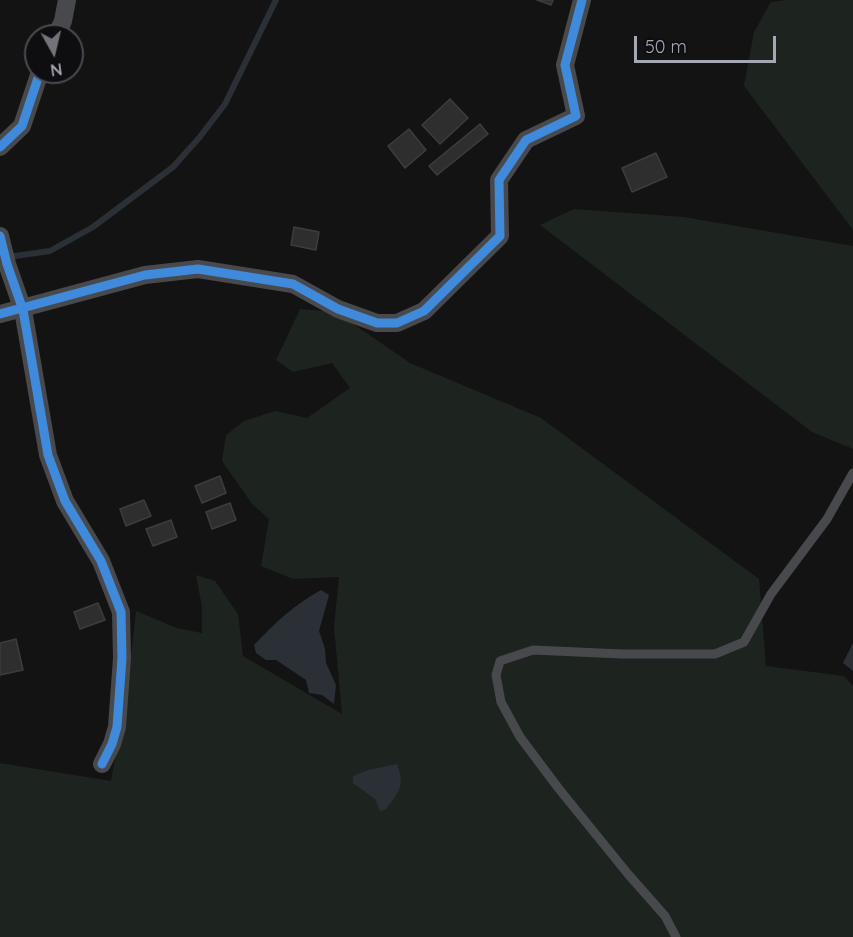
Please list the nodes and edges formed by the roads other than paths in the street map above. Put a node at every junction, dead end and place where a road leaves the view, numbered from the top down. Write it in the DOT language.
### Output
graph roads {
  1 [pos="67,0"];
  2 [pos="582,0"];
  3 [pos="62,24"];
  4 [pos="36,84"];
  5 [pos="0,147"];
  6 [pos="0,236"];
  7 [pos="23,309"];
  8 [pos="0,314"];
  9 [pos="853,473"];
  10 [pos="102,764"];
  11 [pos="676,937"];
  1 -- 3 [label="street"];
  2 -- 7 [label="street"];
  4 -- 5 [label="street"];
  6 -- 7 [label="street"];
  7 -- 8 [label="street"];
  7 -- 10 [label="street"];
  9 -- 11 [label="lane"];
}
